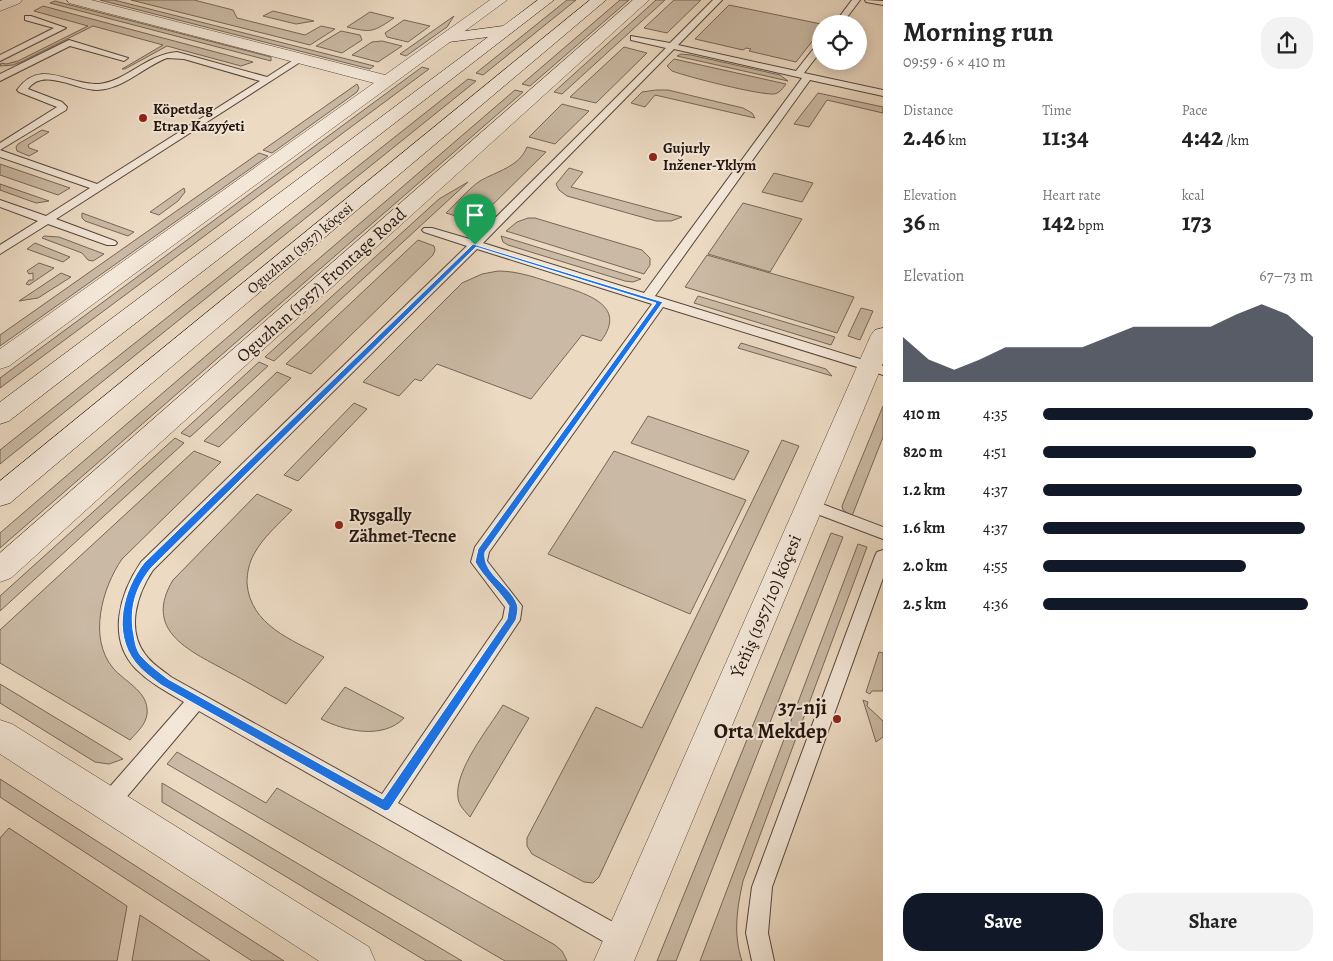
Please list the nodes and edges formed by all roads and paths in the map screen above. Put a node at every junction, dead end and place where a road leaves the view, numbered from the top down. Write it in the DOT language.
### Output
graph roads {
  1 [pos="15,0"];
  2 [pos="74,0"];
  3 [pos="500,0"];
  4 [pos="547,0"];
  5 [pos="599,0"];
  6 [pos="642,0"];
  7 [pos="718,0"];
  8 [pos="856,0"];
  9 [pos="869,0"];
  10 [pos="883,2"];
  11 [pos="0,7"];
  12 [pos="845,15"];
  13 [pos="28,18"];
  14 [pos="508,29"];
  15 [pos="449,37"];
  16 [pos="634,38"];
  17 [pos="672,46"];
  18 [pos="0,58"];
  19 [pos="124,58"];
  20 [pos="301,59"];
  21 [pos="812,61"];
  22 [pos="804,75"];
  23 [pos="0,78"];
  24 [pos="268,80"];
  25 [pos="388,81"];
  26 [pos="883,93"];
  27 [pos="0,147"];
  28 [pos="0,153"];
  29 [pos="99,188"];
  30 [pos="0,203"];
  31 [pos="48,220"];
  32 [pos="428,230"];
  33 [pos="111,243"];
  34 [pos="475,245"];
  35 [pos="1,249"];
  36 [pos="654,300"];
  37 [pos="883,335"];
  38 [pos="0,361"];
  39 [pos="876,369"];
  40 [pos="0,416"];
  41 [pos="0,496"];
  42 [pos="809,506"];
  43 [pos="883,533"];
  44 [pos="883,556"];
  45 [pos="0,570"];
  46 [pos="197,700"];
  47 [pos="0,735"];
  48 [pos="108,805"];
  49 [pos="385,806"];
  50 [pos="618,951"];
  51 [pos="355,961"];
  52 [pos="763,961"];
  1 -- 11 [label="street"];
  2 -- 20 [label="street"];
  3 -- 15 [label="street"];
  4 -- 14 [label="street"];
  5 -- 41 [label="street, Oguzhan (1957) köçesi"];
  6 -- 45 [label="street, Oguzhan (1957) Frontage Road"];
  7 -- 17 [label="lane"];
  8 -- 12 [label="lane"];
  9 -- 10 [label="lane"];
  13 -- 18 [label="lane"];
  14 -- 15 [label="street"];
  14 -- 40 [label="street"];
  15 -- 25 [label="street"];
  16 -- 17 [label="lane"];
  17 -- 22 [label="lane"];
  17 -- 34 [label="lane"];
  19 -- 23 [label="lane"];
  20 -- 24 [label="lane"];
  20 -- 25 [label="street"];
  21 -- 22 [label="lane"];
  22 -- 26 [label="lane"];
  22 -- 36 [label="lane"];
  24 -- 27 [label="lane"];
  24 -- 29 [label="lane"];
  25 -- 38 [label="street"];
  28 -- 29 [label="lane"];
  29 -- 31 [label="lane"];
  30 -- 31 [label="lane"];
  31 -- 33 [label="lane"];
  31 -- 35 [label="lane"];
  32 -- 34 [label="lane"];
  34 -- 36 [label="lane"];
  34 -- 46 [label="lane"];
  36 -- 39 [label="lane"];
  36 -- 49 [label="lane"];
  37 -- 39 [label="street, Ýeňiş (1957/10) köçesi"];
  39 -- 42 [label="street, Ýeňiş (1957/10) köçesi"];
  42 -- 43 [label="lane"];
  42 -- 50 [label="street, Ýeňiş (1957/10) köçesi"];
  44 -- 52 [label="lane"];
  46 -- 48 [label="lane"];
  46 -- 49 [label="lane"];
  47 -- 48 [label="street"];
  48 -- 51 [label="street"];
  49 -- 50 [label="lane"];
}
